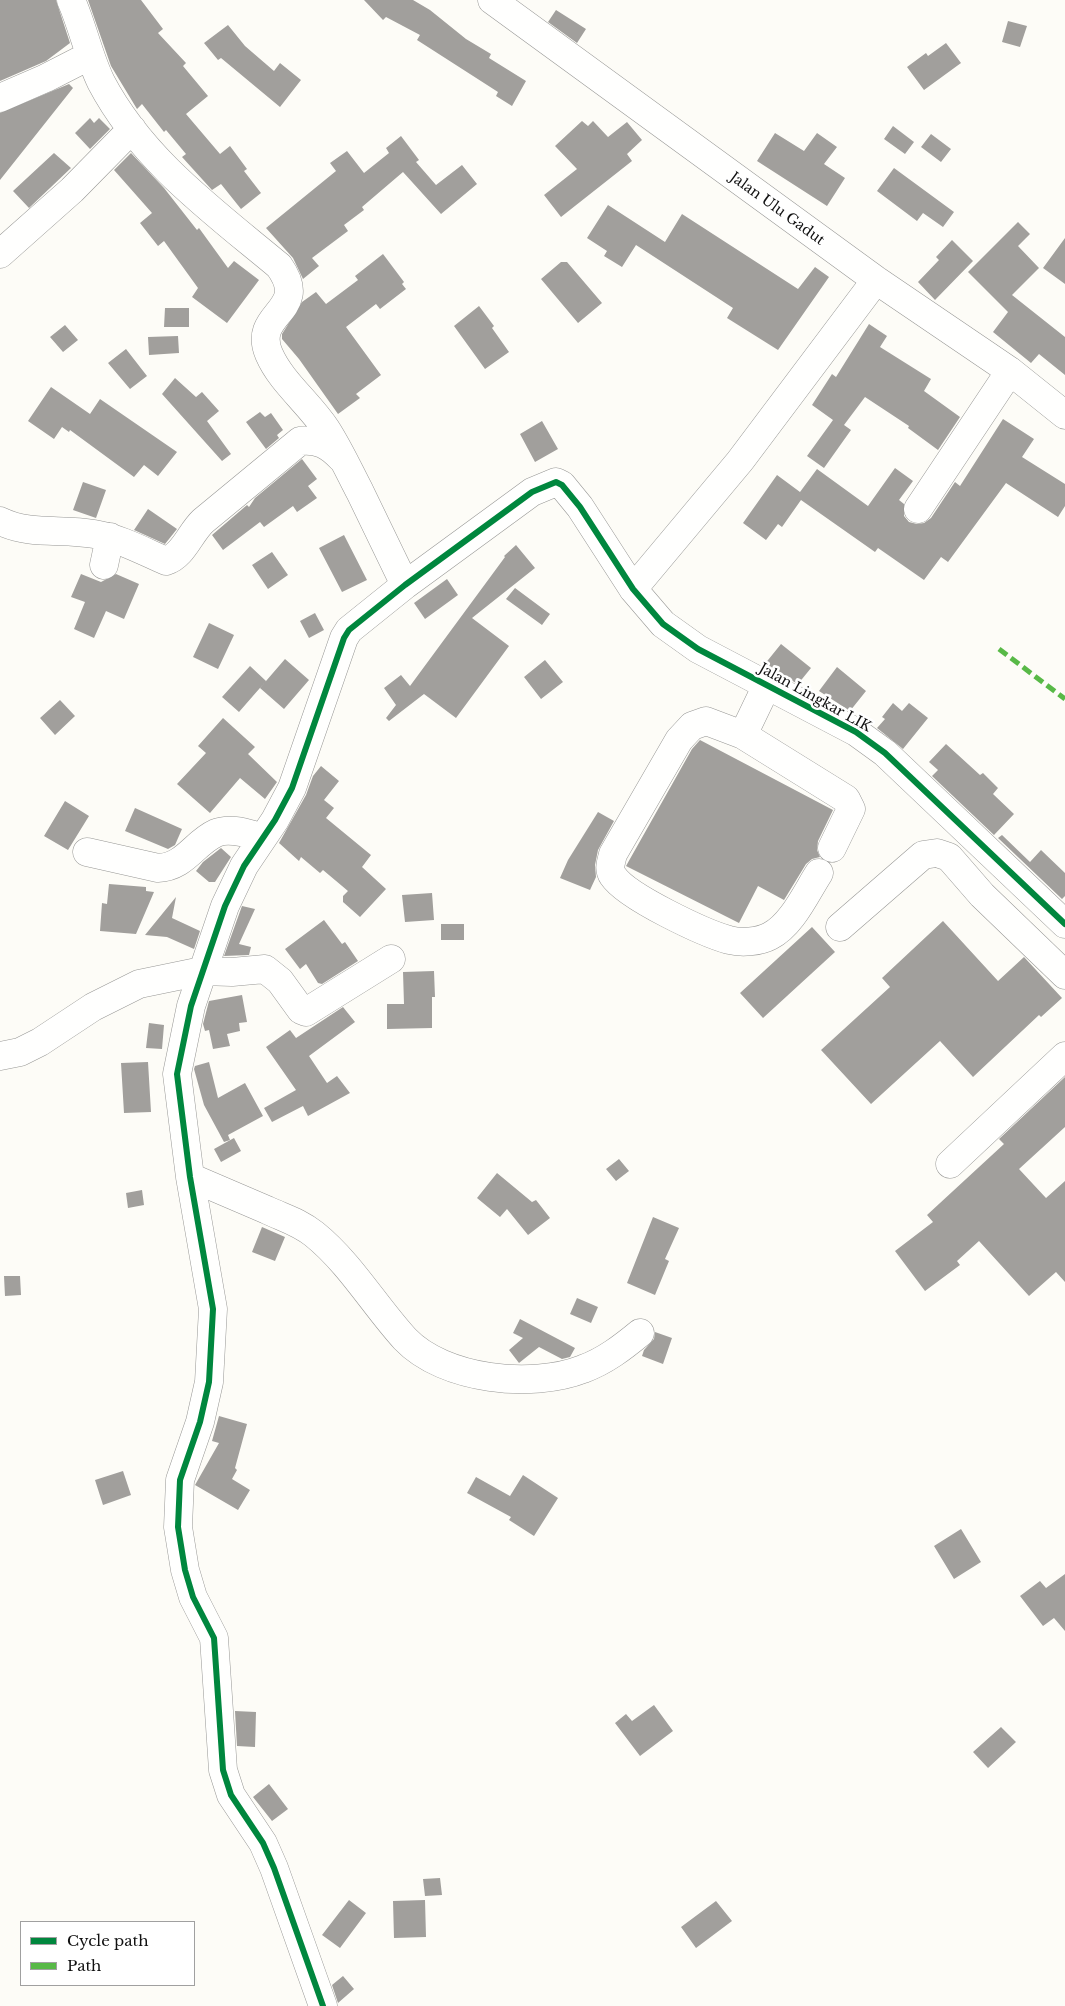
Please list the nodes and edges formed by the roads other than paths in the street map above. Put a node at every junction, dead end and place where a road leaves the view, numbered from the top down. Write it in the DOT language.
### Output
graph roads {
  1 [pos="71,0"];
  2 [pos="492,0"];
  3 [pos="89,56"];
  4 [pos="0,98"];
  5 [pos="132,129"];
  6 [pos="0,254"];
  7 [pos="876,280"];
  8 [pos="1010,370"];
  9 [pos="1065,415"];
  10 [pos="345,463"];
  11 [pos="918,509"];
  12 [pos="0,522"];
  13 [pos="110,537"];
  14 [pos="104,565"];
  15 [pos="405,584"];
  16 [pos="633,589"];
  17 [pos="767,685"];
  18 [pos="743,735"];
  19 [pos="262,837"];
  20 [pos="832,848"];
  21 [pos="87,852"];
  22 [pos="819,874"];
  23 [pos="1065,924"];
  24 [pos="840,927"];
  25 [pos="391,960"];
  26 [pos="202,971"];
  27 [pos="1065,974"];
  28 [pos="0,1056"];
  29 [pos="1065,1056"];
  30 [pos="950,1164"];
  31 [pos="190,1177"];
  32 [pos="640,1333"];
  33 [pos="322,2006"];
  1 -- 3 [label="street"];
  2 -- 7 [label="street, Jalan Ulu Gadut"];
  3 -- 4 [label="street"];
  3 -- 5 [label="street"];
  5 -- 6 [label="street"];
  5 -- 10 [label="street"];
  7 -- 8 [label="street, Jalan Ulu Gadut"];
  7 -- 16 [label="street"];
  8 -- 9 [label="street, Jalan Ulu Gadut"];
  8 -- 11 [label="street"];
  10 -- 13 [label="street"];
  10 -- 15 [label="street"];
  12 -- 13 [label="street"];
  13 -- 14 [label="street"];
  15 -- 16 [label="street, Jalan Lingkar LIK"];
  15 -- 19 [label="street"];
  16 -- 17 [label="street, Jalan Lingkar LIK"];
  17 -- 18 [label="street"];
  17 -- 23 [label="street, Jalan Lingkar LIK"];
  18 -- 20 [label="street"];
  18 -- 22 [label="street"];
  19 -- 21 [label="street"];
  19 -- 26 [label="street"];
  24 -- 27 [label="street"];
  25 -- 26 [label="street"];
  26 -- 28 [label="street"];
  26 -- 31 [label="street"];
  29 -- 30 [label="street"];
  31 -- 32 [label="street"];
  31 -- 33 [label="street"];
}
